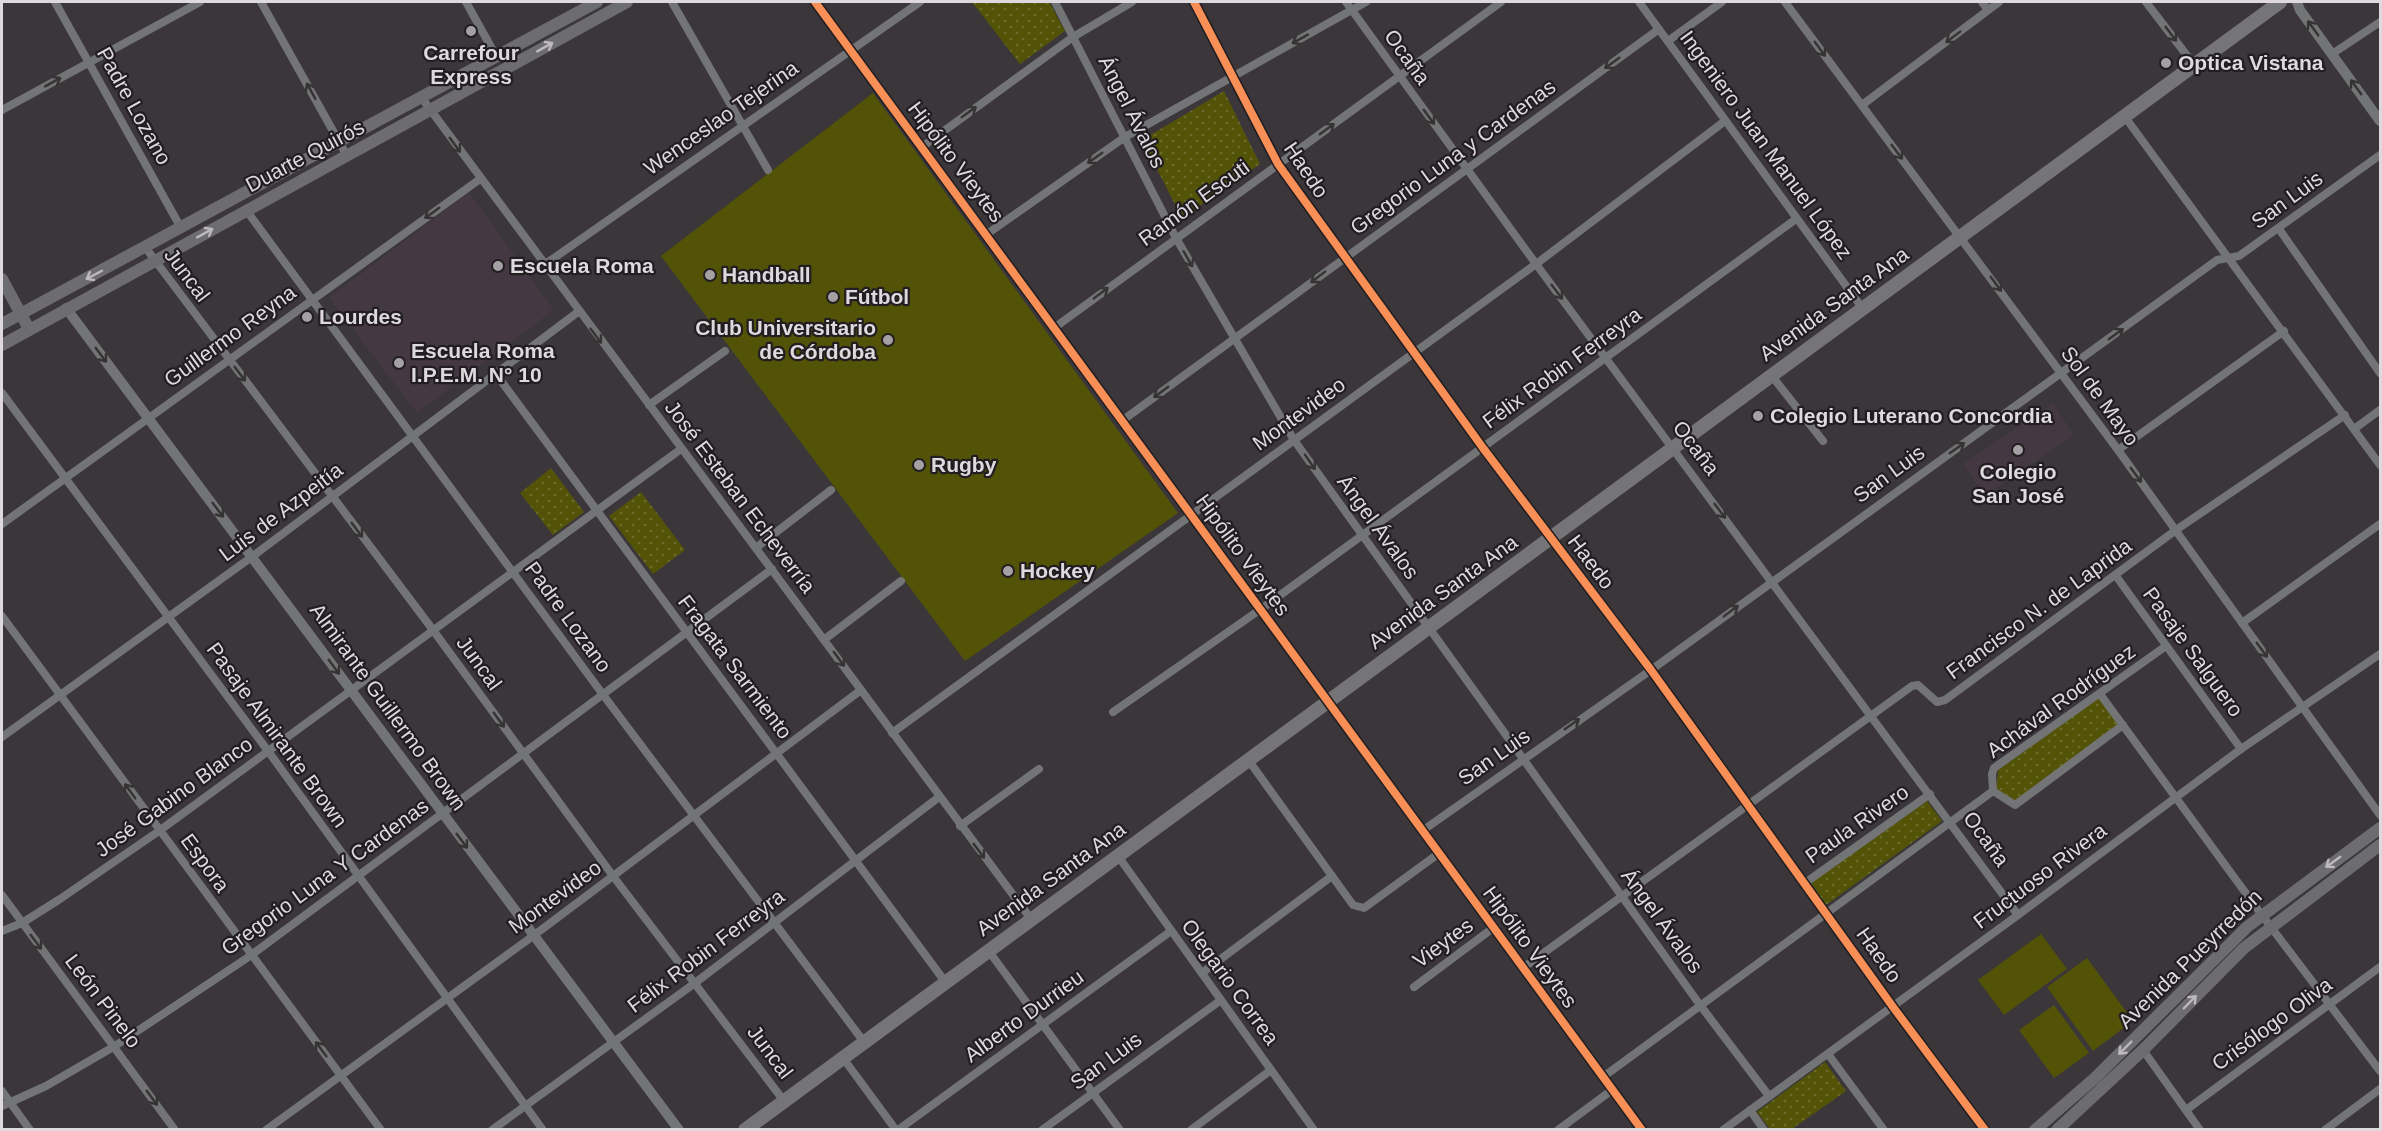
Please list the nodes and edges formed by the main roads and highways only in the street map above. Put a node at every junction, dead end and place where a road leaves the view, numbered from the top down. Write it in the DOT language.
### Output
graph roads {
  1 [pos="597,2"];
  2 [pos="627,2"];
  3 [pos="2280,2"];
  4 [pos="2,279"];
  5 [pos="20,314"];
  6 [pos="2,324"];
  7 [pos="29,329"];
  8 [pos="2,345"];
  9 [pos="2380,828"];
  10 [pos="2380,845"];
  11 [pos="2054,1126"];
  12 [pos="745,1130"];
  13 [pos="2036,1130"];
  1 -- 5 [label="main road, Duarte Quirós, one-way"];
  7 -- 2 [label="main road, Duarte Quirós, one-way"];
  3 -- 12 [label="main road, Avenida Santa Ana"];
  4 -- 5 [label="main road"];
  5 -- 6 [label="main road, Duarte Quirós"];
  5 -- 7 [label="main road"];
  7 -- 8 [label="main road, Duarte Quirós"];
  9 -- 11 [label="main road, Avenida Pueyrredón, one-way"];
  11 -- 10 [label="main road, Avenida Pueyrredón, one-way"];
  11 -- 13 [label="main road, Avenida Pueyrredón"];
}
